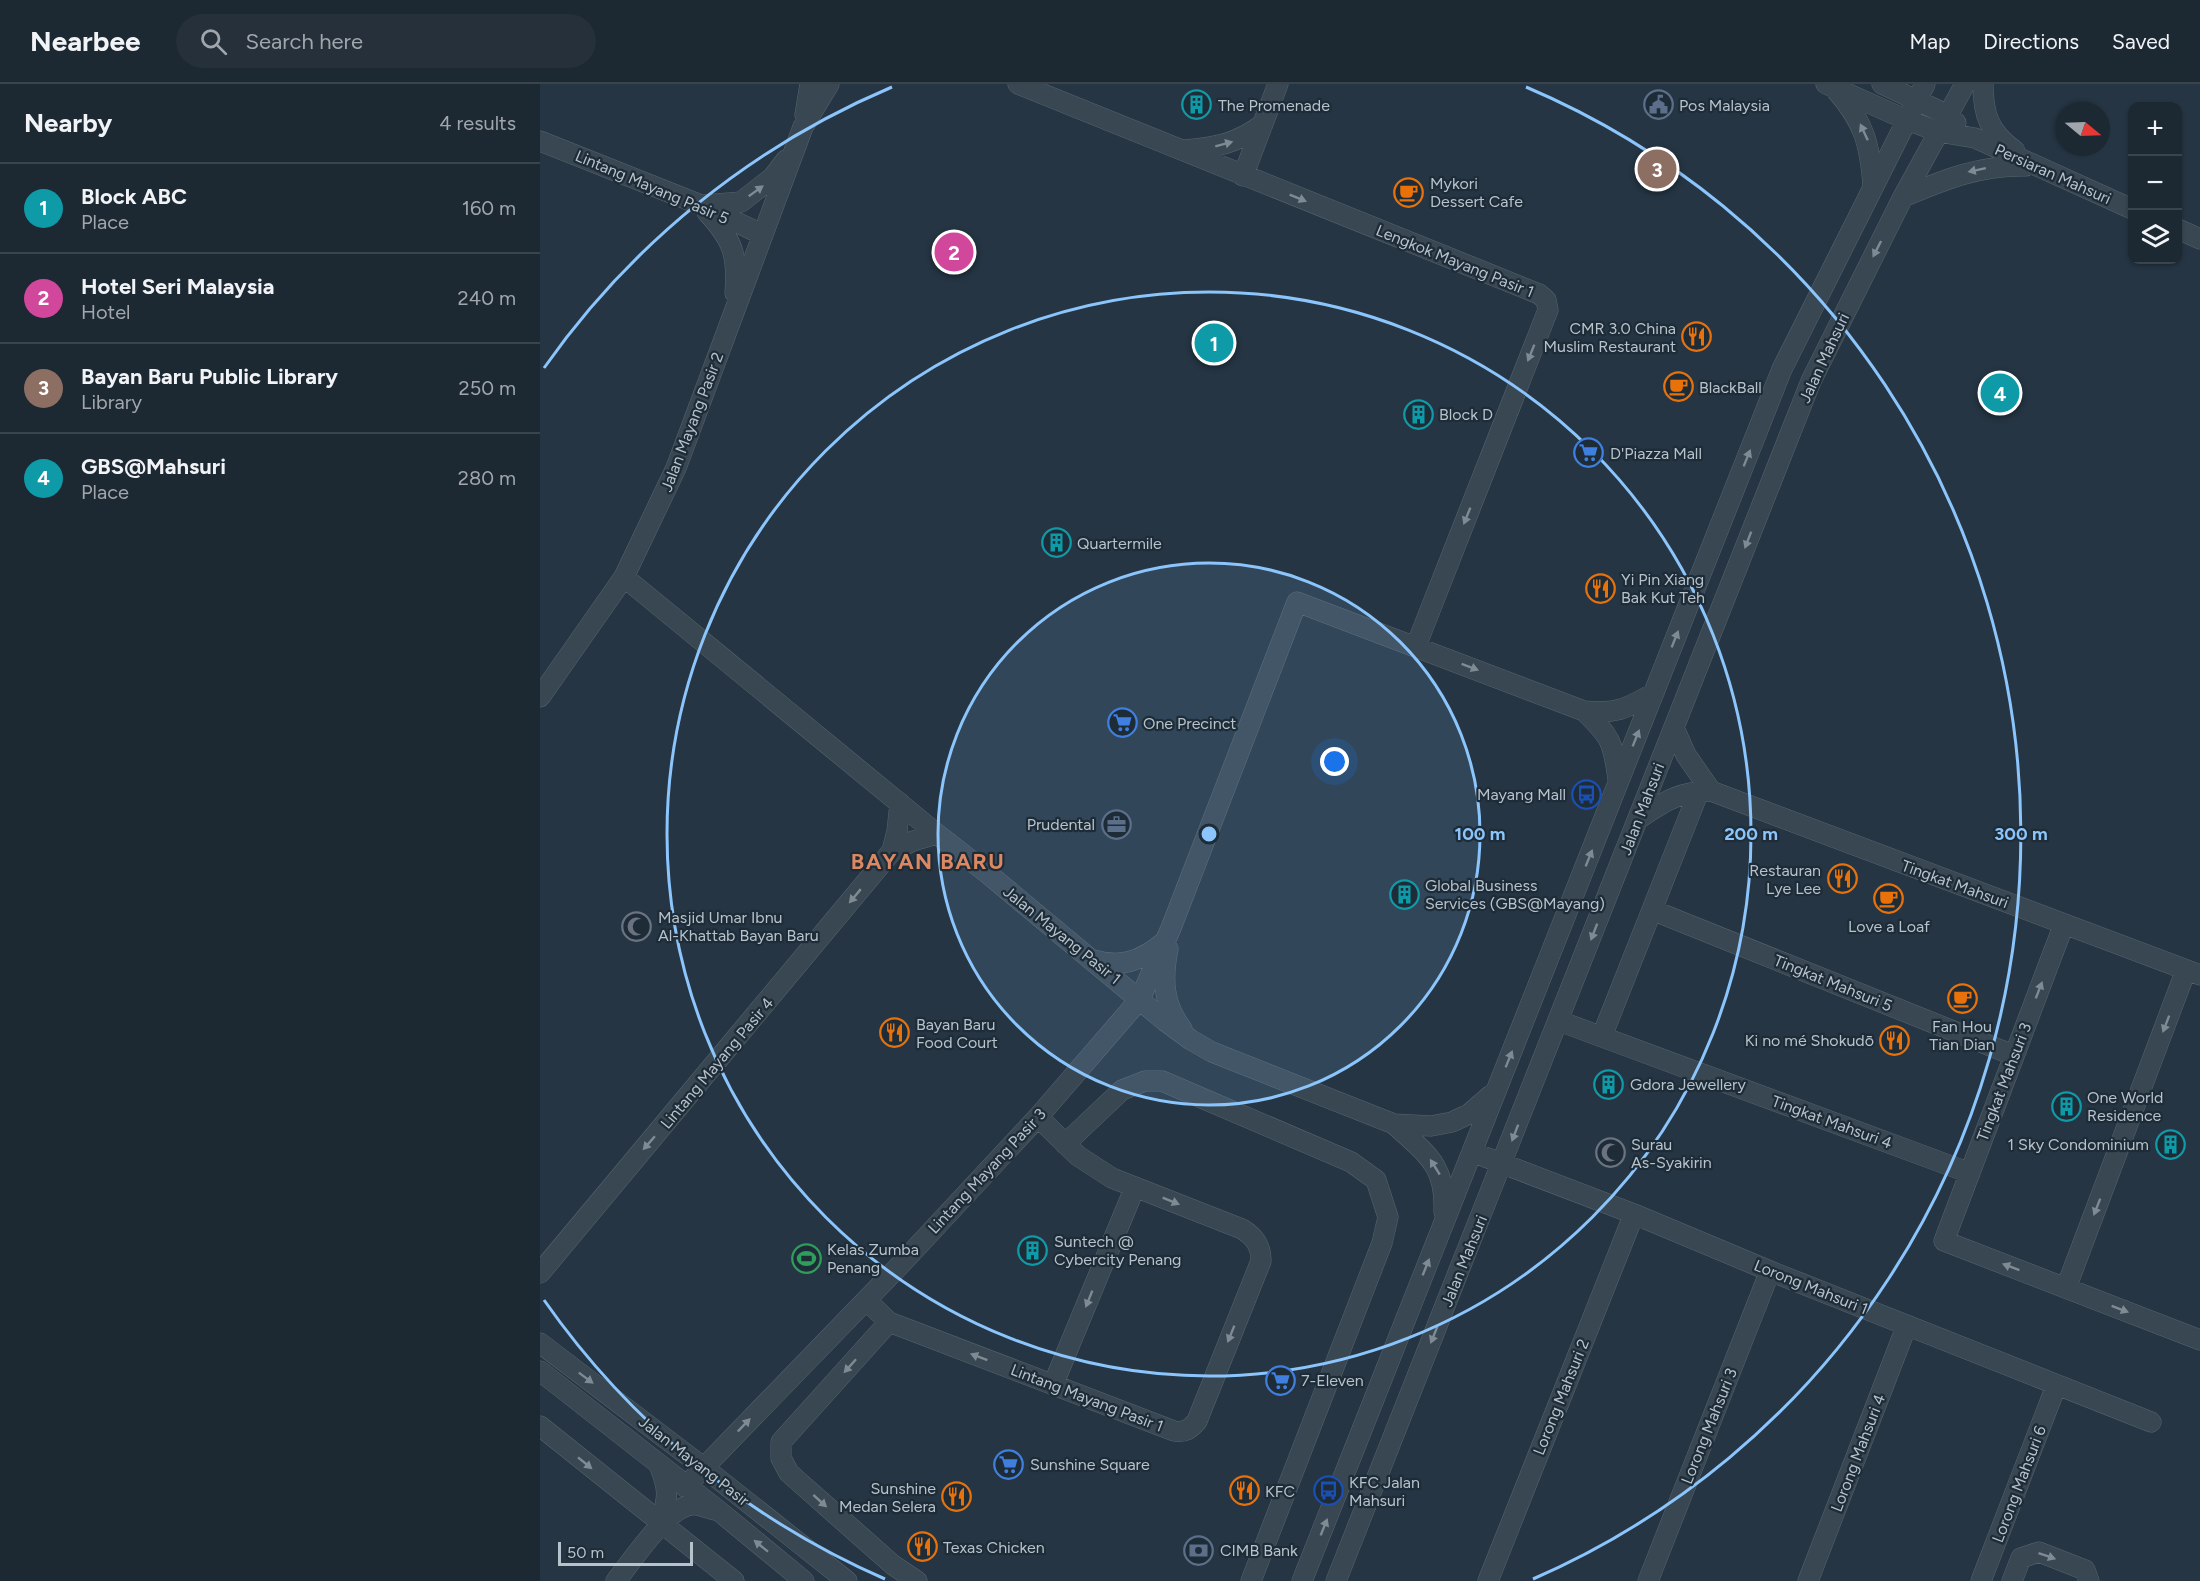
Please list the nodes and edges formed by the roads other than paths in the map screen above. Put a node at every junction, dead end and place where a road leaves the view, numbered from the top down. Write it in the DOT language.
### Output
graph roads {
  1 [pos="810,84"];
  2 [pos="829,84"];
  3 [pos="1018,84"];
  4 [pos="1278,84"];
  5 [pos="1882,84"];
  6 [pos="1965,84"];
  7 [pos="1983,84"];
  8 [pos="1830,86"];
  9 [pos="1921,92"];
  10 [pos="1907,120"];
  11 [pos="1263,124"];
  12 [pos="1943,124"];
  13 [pos="800,135"];
  14 [pos="540,141"];
  15 [pos="1180,150"];
  16 [pos="2035,166"];
  17 [pos="1243,176"];
  18 [pos="1873,186"];
  19 [pos="1904,197"];
  20 [pos="701,205"];
  21 [pos="2128,207"];
  22 [pos="2182,231"];
  23 [pos="763,235"];
  24 [pos="2200,239"];
  25 [pos="734,314"];
  26 [pos="624,577"];
  27 [pos="1416,646"];
  28 [pos="1654,693"];
  29 [pos="540,697"];
  30 [pos="1584,711"];
  31 [pos="1674,728"];
  32 [pos="1619,782"];
  33 [pos="1705,791"];
  34 [pos="900,803"];
  35 [pos="1638,819"];
  36 [pos="937,834"];
  37 [pos="892,851"];
  38 [pos="1652,910"];
  39 [pos="2064,924"];
  40 [pos="1168,934"];
  41 [pos="1091,959"];
  42 [pos="2193,972"];
  43 [pos="1140,999"];
  44 [pos="1559,1020"];
  45 [pos="1602,1036"];
  46 [pos="1191,1040"];
  47 [pos="2013,1055"];
  48 [pos="1497,1088"];
  49 [pos="1038,1117"];
  50 [pos="1394,1124"];
  51 [pos="1065,1144"];
  52 [pos="1472,1152"];
  53 [pos="1503,1164"];
  54 [pos="1970,1173"];
  55 [pos="1135,1187"];
  56 [pos="1634,1214"];
  57 [pos="1444,1223"];
  58 [pos="1770,1271"];
  59 [pos="540,1273"];
  60 [pos="2066,1288"];
  61 [pos="866,1300"];
  62 [pos="889,1322"];
  63 [pos="1907,1325"];
  64 [pos="2200,1340"];
  65 [pos="540,1343"];
  66 [pos="540,1371"];
  67 [pos="1053,1385"];
  68 [pos="2056,1386"];
  69 [pos="2151,1422"];
  70 [pos="540,1426"];
  71 [pos="660,1467"];
  72 [pos="703,1467"];
  73 [pos="686,1487"];
  74 [pos="719,1511"];
  75 [pos="661,1524"];
  76 [pos="616,1581"];
  77 [pos="734,1581"];
  78 [pos="804,1581"];
  79 [pos="847,1581"];
  80 [pos="917,1581"];
  81 [pos="1251,1581"];
  82 [pos="1302,1581"];
  83 [pos="1336,1581"];
  84 [pos="1488,1581"];
  85 [pos="1648,1581"];
  86 [pos="1808,1581"];
  87 [pos="1981,1581"];
  88 [pos="2012,1581"];
  89 [pos="2089,1581"];
  1 -- 13 [label="street, Jalan Mayang Pasir 2"];
  2 -- 13 [label="street, Jalan Mayang Pasir 2"];
  3 -- 15 [label="street, Lengkok Mayang Pasir 1"];
  4 -- 11 [label="street"];
  5 -- 9 [label="street, Persiaran Mahsuri"];
  6 -- 12 [label="street, Jalan Mahsuri"];
  7 -- 16 [label="street"];
  8 -- 10 [label="street, Persiaran Mahsuri"];
  18 -- 8 [label="street, one-way"];
  9 -- 10 [label="street, Jalan Mahsuri"];
  9 -- 12 [label="street, Persiaran Mahsuri"];
  10 -- 12 [label="street, Persiaran Mahsuri"];
  10 -- 18 [label="street, Jalan Mahsuri"];
  15 -- 11 [label="street, one-way"];
  11 -- 17 [label="street"];
  12 -- 16 [label="street, Persiaran Mahsuri"];
  12 -- 19 [label="street, Jalan Mahsuri"];
  20 -- 13 [label="street, one-way"];
  13 -- 23 [label="street, Jalan Mayang Pasir 2"];
  14 -- 20 [label="street, Lintang Mayang Pasir 5"];
  15 -- 17 [label="street, Lengkok Mayang Pasir 1"];
  16 -- 19 [label="street, one-way"];
  16 -- 21 [label="street, Persiaran Mahsuri"];
  17 -- 27 [label="street, Lengkok Mayang Pasir 1, one-way"];
  28 -- 18 [label="street, Jalan Mahsuri, one-way"];
  19 -- 31 [label="street, Jalan Mahsuri, one-way"];
  20 -- 23 [label="street, Lintang Mayang Pasir 5"];
  20 -- 25 [label="street"];
  22 -- 24 [label="street"];
  23 -- 25 [label="street, Jalan Mayang Pasir 2"];
  25 -- 26 [label="street, Jalan Mayang Pasir 2"];
  26 -- 29 [label="street, Jalan Mayang Pasir 2"];
  26 -- 34 [label="street, Jalan Mayang Pasir 1"];
  27 -- 30 [label="street, one-way"];
  27 -- 40 [label="street"];
  28 -- 30 [label="street"];
  32 -- 28 [label="street, Jalan Mahsuri, one-way"];
  30 -- 32 [label="street"];
  31 -- 33 [label="street"];
  31 -- 35 [label="street, Jalan Mahsuri"];
  48 -- 32 [label="street, Jalan Mahsuri, one-way"];
  33 -- 35 [label="street"];
  33 -- 38 [label="street"];
  33 -- 39 [label="street, Tingkat Mahsuri"];
  34 -- 36 [label="street, Jalan Mayang Pasir 1"];
  34 -- 37 [label="street, Lintang Mayang Pasir 4"];
  35 -- 44 [label="street, Jalan Mahsuri, one-way"];
  36 -- 37 [label="street, Lintang Mayang Pasir 4"];
  36 -- 41 [label="street, Jalan Mayang Pasir 1"];
  37 -- 59 [label="street, Lintang Mayang Pasir 4, one-way"];
  38 -- 45 [label="street"];
  38 -- 47 [label="street, Tingkat Mahsuri 5"];
  39 -- 42 [label="street, Tingkat Mahsuri"];
  47 -- 39 [label="street, Tingkat Mahsuri 3, one-way"];
  40 -- 41 [label="street"];
  40 -- 43 [label="street, Lintang Mayang Pasir 3"];
  40 -- 46 [label="street"];
  41 -- 43 [label="street, Jalan Mayang Pasir 1"];
  42 -- 60 [label="street, one-way"];
  43 -- 46 [label="street, Jalan Mayang Pasir 1"];
  43 -- 49 [label="street, Lintang Mayang Pasir 3"];
  44 -- 45 [label="street, Tingkat Mahsuri 4"];
  44 -- 53 [label="street, Jalan Mahsuri, one-way"];
  45 -- 54 [label="street, Tingkat Mahsuri 4"];
  46 -- 50 [label="street, Jalan Mayang Pasir 1"];
  47 -- 54 [label="street, Tingkat Mahsuri 3"];
  48 -- 50 [label="street, Jalan Mayang Pasir 1"];
  48 -- 52 [label="street, Jalan Mahsuri"];
  49 -- 51 [label="street, Lintang Mayang Pasir 1"];
  49 -- 61 [label="street, Lintang Mayang Pasir 3"];
  57 -- 50 [label="street, Jalan Mayang Pasir 1, one-way"];
  51 -- 55 [label="street, Lintang Mayang Pasir 1"];
  51 -- 81 [label="street"];
  52 -- 53 [label="street, Lorong Mahsuri 1"];
  52 -- 57 [label="street, Jalan Mahsuri"];
  53 -- 56 [label="street, Lorong Mahsuri 1"];
  53 -- 83 [label="street, Jalan Mahsuri, one-way"];
  60 -- 54 [label="street, Tingkat Mahsuri 3, one-way"];
  55 -- 67 [label="street, one-way"];
  55 -- 67 [label="street, Lintang Mayang Pasir 1, one-way"];
  56 -- 58 [label="street, Lorong Mahsuri 1"];
  56 -- 84 [label="street, Lorong Mahsuri 2"];
  82 -- 57 [label="street, Jalan Mahsuri, one-way"];
  58 -- 63 [label="street, Lorong Mahsuri 1"];
  58 -- 85 [label="street, Lorong Mahsuri 3"];
  60 -- 64 [label="street, one-way"];
  61 -- 62 [label="street, Lintang Mayang Pasir 1"];
  72 -- 61 [label="street, Lintang Mayang Pasir 3, one-way"];
  67 -- 62 [label="street, Lintang Mayang Pasir 1, one-way"];
  62 -- 80 [label="street, one-way"];
  63 -- 68 [label="street, Lorong Mahsuri 1"];
  63 -- 86 [label="street, Lorong Mahsuri 4"];
  65 -- 72 [label="street, Jalan Mayang Pasir, one-way"];
  66 -- 71 [label="street, Jalan Mayang Pasir"];
  68 -- 69 [label="street, Lorong Mahsuri 1"];
  68 -- 87 [label="street, Lorong Mahsuri 6"];
  70 -- 75 [label="street, one-way"];
  71 -- 73 [label="street, Jalan Mayang Pasir"];
  71 -- 75 [label="street"];
  72 -- 73 [label="street, Lintang Mayang Pasir 3"];
  72 -- 79 [label="street, Jalan Mayang Pasir"];
  73 -- 74 [label="street, Jalan Mayang Pasir"];
  74 -- 75 [label="street"];
  78 -- 74 [label="street, Jalan Mayang Pasir, one-way"];
  75 -- 76 [label="street"];
  75 -- 77 [label="street"];
  88 -- 89 [label="street, one-way"];
}
